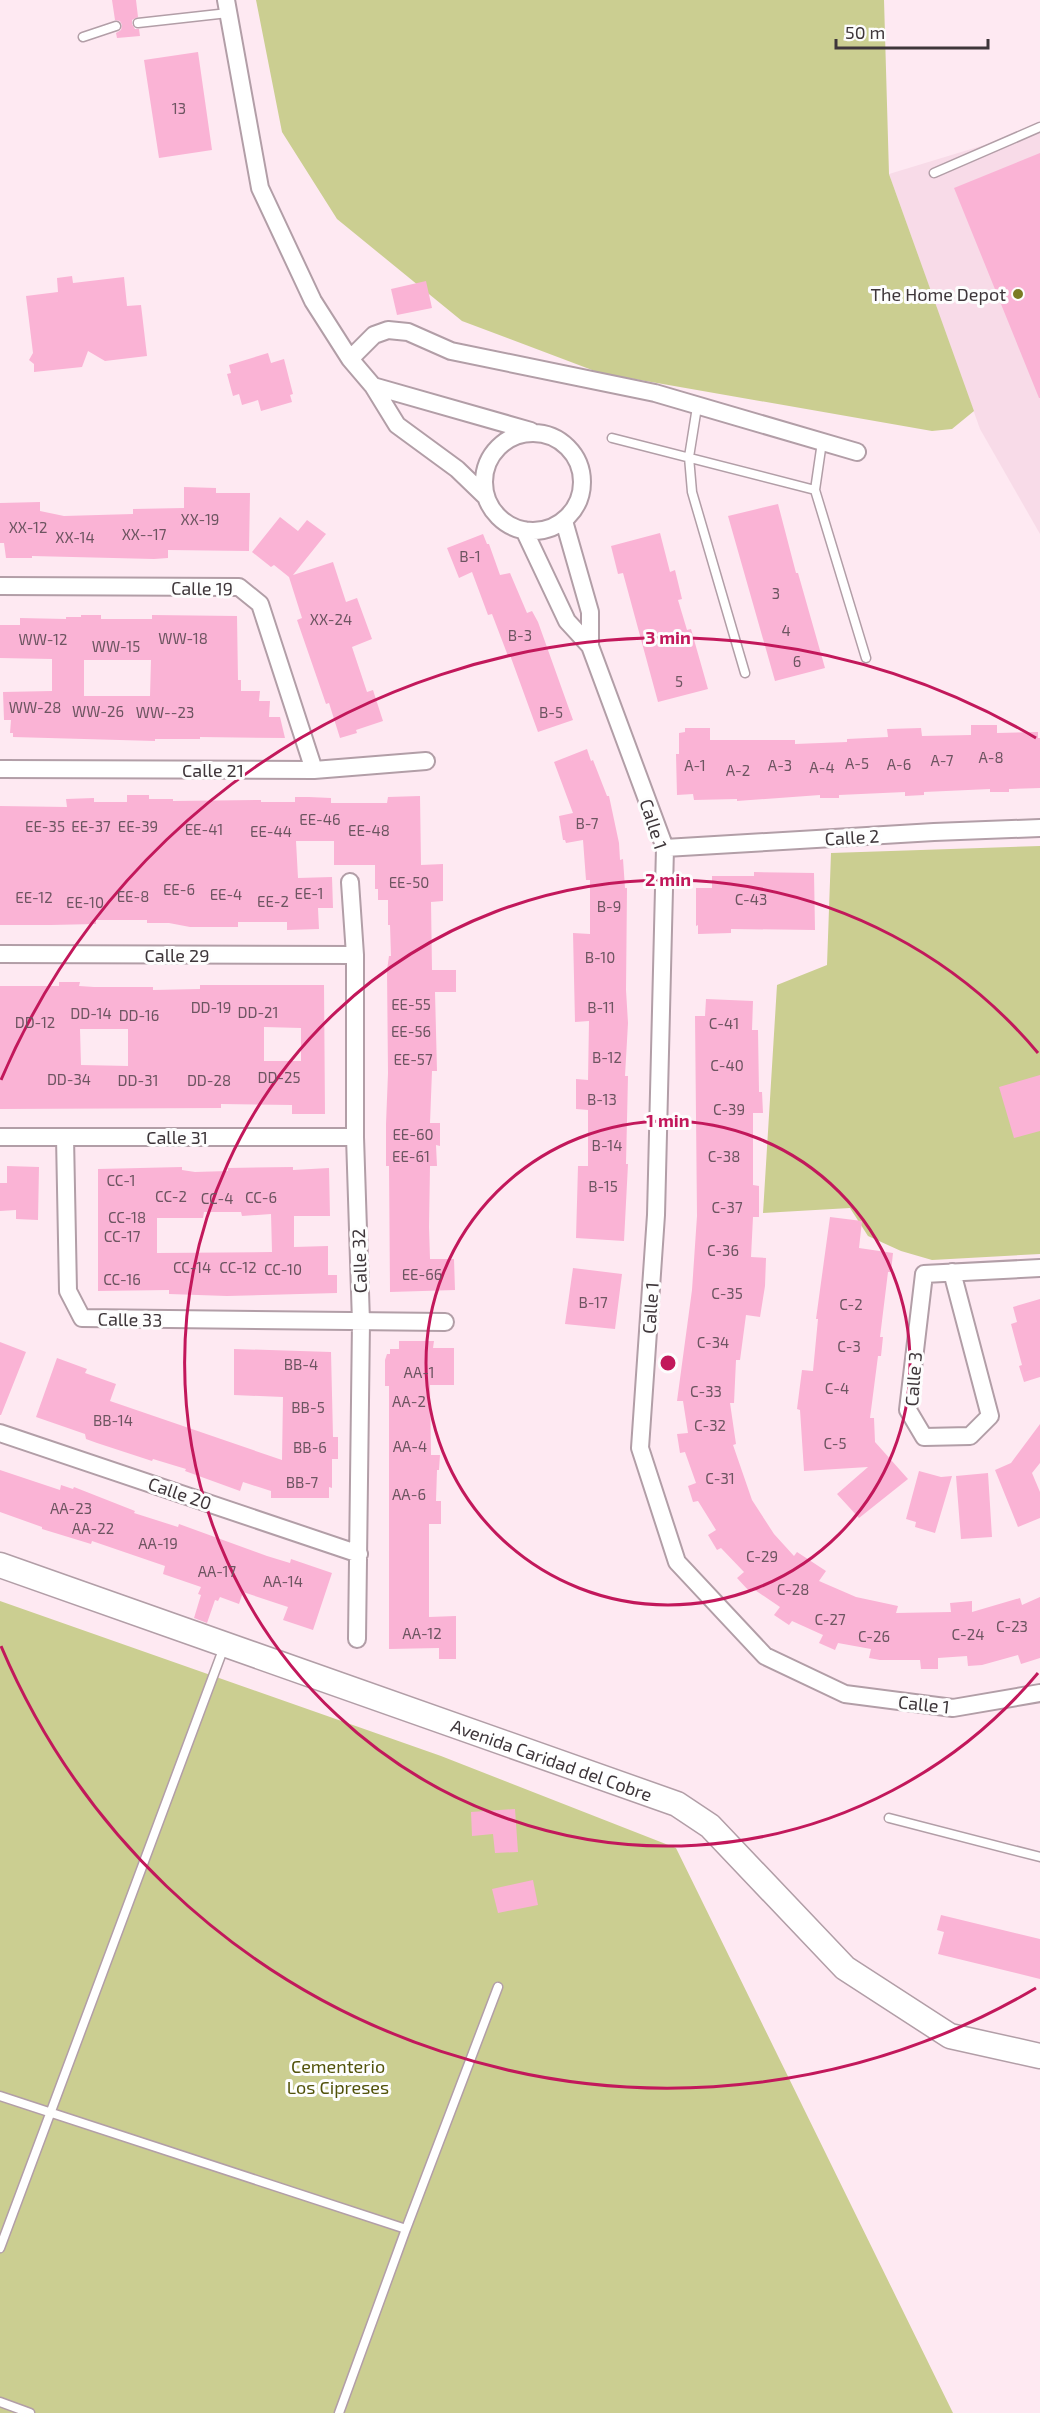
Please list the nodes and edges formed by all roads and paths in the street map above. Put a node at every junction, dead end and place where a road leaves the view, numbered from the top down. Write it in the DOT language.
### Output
graph roads {
  1 [pos="227,7"];
  2 [pos="138,23"];
  3 [pos="116,26"];
  4 [pos="83,37"];
  5 [pos="1040,127"];
  6 [pos="934,173"];
  7 [pos="350,359"];
  8 [pos="373,386"];
  9 [pos="697,407"];
  10 [pos="534,432"];
  11 [pos="612,438"];
  12 [pos="822,442"];
  13 [pos="857,452"];
  14 [pos="689,457"];
  15 [pos="815,490"];
  16 [pos="485,496"];
  17 [pos="564,521"];
  18 [pos="524,530"];
  19 [pos="0,586"];
  20 [pos="590,646"];
  21 [pos="866,658"];
  22 [pos="745,673"];
  23 [pos="426,761"];
  24 [pos="0,770"];
  25 [pos="314,770"];
  26 [pos="1040,828"];
  27 [pos="665,848"];
  28 [pos="350,882"];
  29 [pos="0,954"];
  30 [pos="355,955"];
  31 [pos="0,1137"];
  32 [pos="65,1137"];
  33 [pos="355,1137"];
  34 [pos="1040,1268"];
  35 [pos="952,1272"];
  36 [pos="361,1322"];
  37 [pos="445,1322"];
  38 [pos="0,1433"];
  39 [pos="359,1554"];
  40 [pos="0,1565"];
  41 [pos="357,1639"];
  42 [pos="225,1645"];
  43 [pos="1040,1693"];
  44 [pos="889,1818"];
  45 [pos="1040,1857"];
  46 [pos="498,1987"];
  47 [pos="1040,2056"];
  48 [pos="0,2096"];
  49 [pos="51,2112"];
  50 [pos="406,2229"];
  51 [pos="0,2248"];
  52 [pos="0,2402"];
  53 [pos="30,2413"];
  54 [pos="339,2413"];
  1 -- 2 [label="lane"];
  1 -- 7 [label="street"];
  3 -- 4 [label="lane"];
  5 -- 6 [label="lane"];
  7 -- 8 [label="street"];
  7 -- 9 [label="street"];
  8 -- 10 [label="street"];
  8 -- 16 [label="street"];
  9 -- 12 [label="street"];
  9 -- 14 [label="lane"];
  10 -- 16 [label="street"];
  10 -- 17 [label="street"];
  11 -- 14 [label="lane"];
  12 -- 13 [label="street"];
  12 -- 15 [label="lane"];
  14 -- 15 [label="lane"];
  14 -- 22 [label="lane"];
  15 -- 21 [label="lane"];
  16 -- 18 [label="street"];
  17 -- 18 [label="street"];
  17 -- 20 [label="street, Calle 1"];
  18 -- 20 [label="street, Calle 1"];
  19 -- 25 [label="street, Calle 19"];
  20 -- 27 [label="street, Calle 1"];
  23 -- 25 [label="street, Calle 21"];
  24 -- 25 [label="street, Calle 21"];
  26 -- 27 [label="street, Calle 2"];
  27 -- 43 [label="street, Calle 1"];
  28 -- 30 [label="street, Calle 32"];
  29 -- 30 [label="street, Calle 29"];
  30 -- 33 [label="street, Calle 32"];
  31 -- 32 [label="street, Calle 31"];
  32 -- 33 [label="street, Calle 31"];
  32 -- 36 [label="street, Calle 33"];
  33 -- 36 [label="street, Calle 32"];
  34 -- 35 [label="street"];
  35 -- 35 [label="street, Calle 3"];
  36 -- 37 [label="street"];
  36 -- 39 [label="street, Calle 32"];
  38 -- 39 [label="street, Calle 20"];
  39 -- 41 [label="street, Calle 32"];
  40 -- 42 [label="street, Avenida Caridad del Cobre"];
  42 -- 47 [label="street, Avenida Caridad del Cobre"];
  42 -- 49 [label="lane"];
  44 -- 45 [label="lane"];
  46 -- 50 [label="lane"];
  48 -- 49 [label="lane"];
  49 -- 50 [label="lane"];
  49 -- 51 [label="lane"];
  50 -- 54 [label="lane"];
  52 -- 53 [label="lane"];
}
